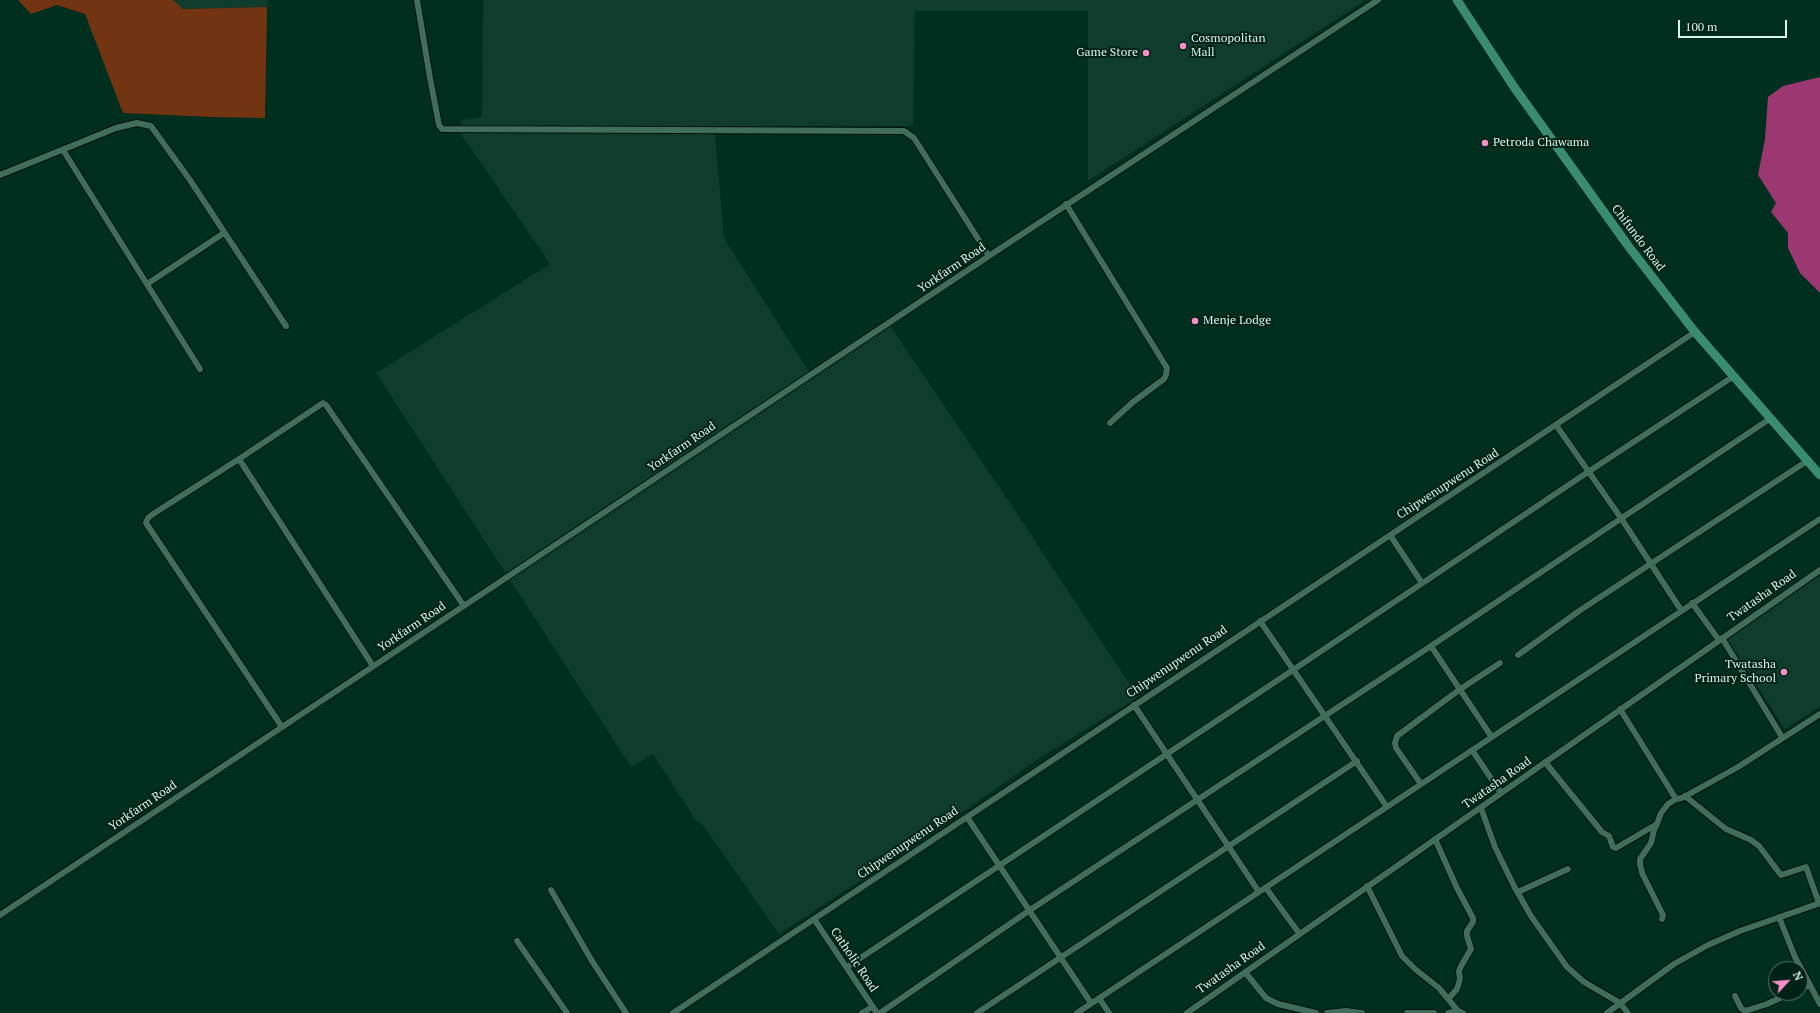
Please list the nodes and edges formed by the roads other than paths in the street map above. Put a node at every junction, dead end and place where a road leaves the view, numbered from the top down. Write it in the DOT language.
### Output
graph roads {
  1 [pos="417,0"];
  2 [pos="1378,0"];
  3 [pos="1457,0"];
  4 [pos="62,150"];
  5 [pos="0,175"];
  6 [pos="1066,204"];
  7 [pos="224,232"];
  8 [pos="989,256"];
  9 [pos="147,284"];
  10 [pos="286,326"];
  11 [pos="1695,332"];
  12 [pos="200,369"];
  13 [pos="1734,376"];
  14 [pos="1771,418"];
  15 [pos="1110,423"];
  16 [pos="1556,425"];
  17 [pos="239,459"];
  18 [pos="1807,460"];
  19 [pos="1588,472"];
  20 [pos="1820,474"];
  21 [pos="1621,518"];
  22 [pos="1820,519"];
  23 [pos="1390,535"];
  24 [pos="1652,564"];
  25 [pos="1820,570"];
  26 [pos="1422,583"];
  27 [pos="1692,603"];
  28 [pos="464,606"];
  29 [pos="1681,610"];
  30 [pos="1260,620"];
  31 [pos="1720,639"];
  32 [pos="1431,646"];
  33 [pos="1518,655"];
  34 [pos="1500,663"];
  35 [pos="373,666"];
  36 [pos="1293,670"];
  37 [pos="1459,690"];
  38 [pos="1134,705"];
  39 [pos="1620,708"];
  40 [pos="1820,714"];
  41 [pos="1325,715"];
  42 [pos="282,727"];
  43 [pos="1491,736"];
  44 [pos="1782,737"];
  45 [pos="1472,750"];
  46 [pos="1166,754"];
  47 [pos="1357,761"];
  48 [pos="1545,762"];
  49 [pos="1421,784"];
  50 [pos="1502,793"];
  51 [pos="1685,796"];
  52 [pos="1676,799"];
  53 [pos="1198,800"];
  54 [pos="1387,807"];
  55 [pos="1481,808"];
  56 [pos="967,817"];
  57 [pos="1657,824"];
  58 [pos="1435,839"];
  59 [pos="1228,846"];
  60 [pos="999,865"];
  61 [pos="1568,869"];
  62 [pos="1367,886"];
  63 [pos="1266,888"];
  64 [pos="551,890"];
  65 [pos="1259,892"];
  66 [pos="1518,892"];
  67 [pos="1819,903"];
  68 [pos="1030,910"];
  69 [pos="0,915"];
  70 [pos="1778,917"];
  71 [pos="814,919"];
  72 [pos="1662,919"];
  73 [pos="1299,933"];
  74 [pos="517,941"];
  75 [pos="1061,957"];
  76 [pos="847,967"];
  77 [pos="1245,972"];
  78 [pos="1810,985"];
  79 [pos="1735,996"];
  80 [pos="1099,998"];
  81 [pos="1449,998"];
  82 [pos="1774,1001"];
  83 [pos="1620,1003"];
  84 [pos="1091,1004"];
  85 [pos="1820,1004"];
  86 [pos="872,1007"];
  87 [pos="1461,1012"];
  88 [pos="567,1013"];
  89 [pos="626,1013"];
  90 [pos="673,1013"];
  91 [pos="862,1013"];
  92 [pos="877,1013"];
  93 [pos="880,1013"];
  94 [pos="977,1013"];
  95 [pos="1077,1013"];
  96 [pos="1109,1013"];
  97 [pos="1187,1013"];
  98 [pos="1316,1013"];
  99 [pos="1327,1013"];
  100 [pos="1362,1013"];
  101 [pos="1407,1013"];
  102 [pos="1434,1013"];
  103 [pos="1448,1013"];
  104 [pos="1607,1013"];
  105 [pos="1628,1013"];
  1 -- 8 [label="street"];
  2 -- 6 [label="street, Yorkfarm Road"];
  3 -- 11 [label="street, Chifundo Road"];
  4 -- 5 [label="street"];
  4 -- 7 [label="street"];
  4 -- 9 [label="street"];
  6 -- 8 [label="street, Yorkfarm Road"];
  6 -- 15 [label="street"];
  7 -- 9 [label="street"];
  7 -- 10 [label="street"];
  8 -- 28 [label="street, Yorkfarm Road"];
  9 -- 12 [label="street"];
  11 -- 13 [label="street, Chifundo Road"];
  11 -- 16 [label="street, Chipwenupwenu Road"];
  13 -- 14 [label="street, Chifundo Road"];
  13 -- 19 [label="street"];
  14 -- 18 [label="street, Chifundo Road"];
  14 -- 21 [label="street"];
  16 -- 19 [label="street"];
  16 -- 23 [label="street, Chipwenupwenu Road"];
  17 -- 28 [label="street"];
  17 -- 35 [label="street"];
  17 -- 42 [label="street"];
  18 -- 20 [label="street, Chifundo Road"];
  18 -- 24 [label="street"];
  19 -- 21 [label="street"];
  19 -- 26 [label="street"];
  21 -- 24 [label="street"];
  21 -- 32 [label="street"];
  22 -- 27 [label="street"];
  23 -- 26 [label="street"];
  23 -- 30 [label="street, Chipwenupwenu Road"];
  24 -- 29 [label="street"];
  24 -- 33 [label="street"];
  25 -- 31 [label="street, Twatasha Road"];
  26 -- 36 [label="street"];
  27 -- 29 [label="street"];
  27 -- 31 [label="street"];
  28 -- 35 [label="street, Yorkfarm Road"];
  29 -- 43 [label="street"];
  30 -- 36 [label="street"];
  30 -- 38 [label="street, Chipwenupwenu Road"];
  31 -- 39 [label="street, Twatasha Road"];
  31 -- 44 [label="street"];
  32 -- 37 [label="street"];
  32 -- 41 [label="street"];
  34 -- 37 [label="street"];
  35 -- 42 [label="street, Yorkfarm Road"];
  36 -- 41 [label="street"];
  36 -- 46 [label="street"];
  37 -- 43 [label="street"];
  37 -- 49 [label="street"];
  38 -- 46 [label="street"];
  38 -- 56 [label="street, Chipwenupwenu Road"];
  39 -- 48 [label="street, Twatasha Road"];
  39 -- 52 [label="street"];
  40 -- 44 [label="street"];
  41 -- 47 [label="street"];
  41 -- 53 [label="street"];
  42 -- 69 [label="street, Yorkfarm Road"];
  43 -- 45 [label="street"];
  44 -- 51 [label="street"];
  45 -- 49 [label="street"];
  45 -- 50 [label="street"];
  46 -- 53 [label="street"];
  46 -- 60 [label="street"];
  47 -- 54 [label="street"];
  47 -- 59 [label="street"];
  48 -- 50 [label="street, Twatasha Road"];
  48 -- 57 [label="street"];
  49 -- 54 [label="street"];
  50 -- 55 [label="street, Twatasha Road"];
  51 -- 52 [label="street"];
  51 -- 67 [label="street"];
  52 -- 57 [label="street"];
  53 -- 59 [label="street"];
  53 -- 68 [label="street"];
  54 -- 63 [label="street"];
  55 -- 58 [label="street, Twatasha Road"];
  55 -- 66 [label="street"];
  56 -- 60 [label="street"];
  56 -- 71 [label="street, Chipwenupwenu Road"];
  57 -- 72 [label="street"];
  58 -- 62 [label="street, Twatasha Road"];
  58 -- 81 [label="street"];
  59 -- 65 [label="street"];
  59 -- 75 [label="street"];
  60 -- 68 [label="street"];
  60 -- 76 [label="street"];
  61 -- 66 [label="street"];
  62 -- 73 [label="street, Twatasha Road"];
  62 -- 81 [label="street"];
  63 -- 65 [label="street"];
  63 -- 73 [label="street"];
  64 -- 89 [label="street"];
  65 -- 80 [label="street"];
  66 -- 83 [label="street"];
  67 -- 70 [label="street"];
  68 -- 75 [label="street"];
  68 -- 93 [label="street"];
  70 -- 78 [label="street"];
  70 -- 83 [label="street"];
  71 -- 76 [label="street, Catholic Road"];
  71 -- 90 [label="street, Chipwenupwenu Road"];
  73 -- 77 [label="street, Twatasha Road"];
  74 -- 88 [label="street"];
  75 -- 84 [label="street"];
  75 -- 94 [label="street"];
  76 -- 86 [label="street, Catholic Road"];
  77 -- 97 [label="street, Twatasha Road"];
  77 -- 98 [label="street"];
  78 -- 85 [label="street"];
  79 -- 82 [label="street"];
  80 -- 84 [label="street"];
  80 -- 96 [label="street"];
  81 -- 87 [label="street"];
  83 -- 104 [label="street"];
  83 -- 105 [label="street"];
  84 -- 95 [label="street"];
  86 -- 91 [label="street"];
  86 -- 92 [label="street, Catholic Road"];
  87 -- 103 [label="street"];
  99 -- 100 [label="street"];
  101 -- 102 [label="street"];
}
